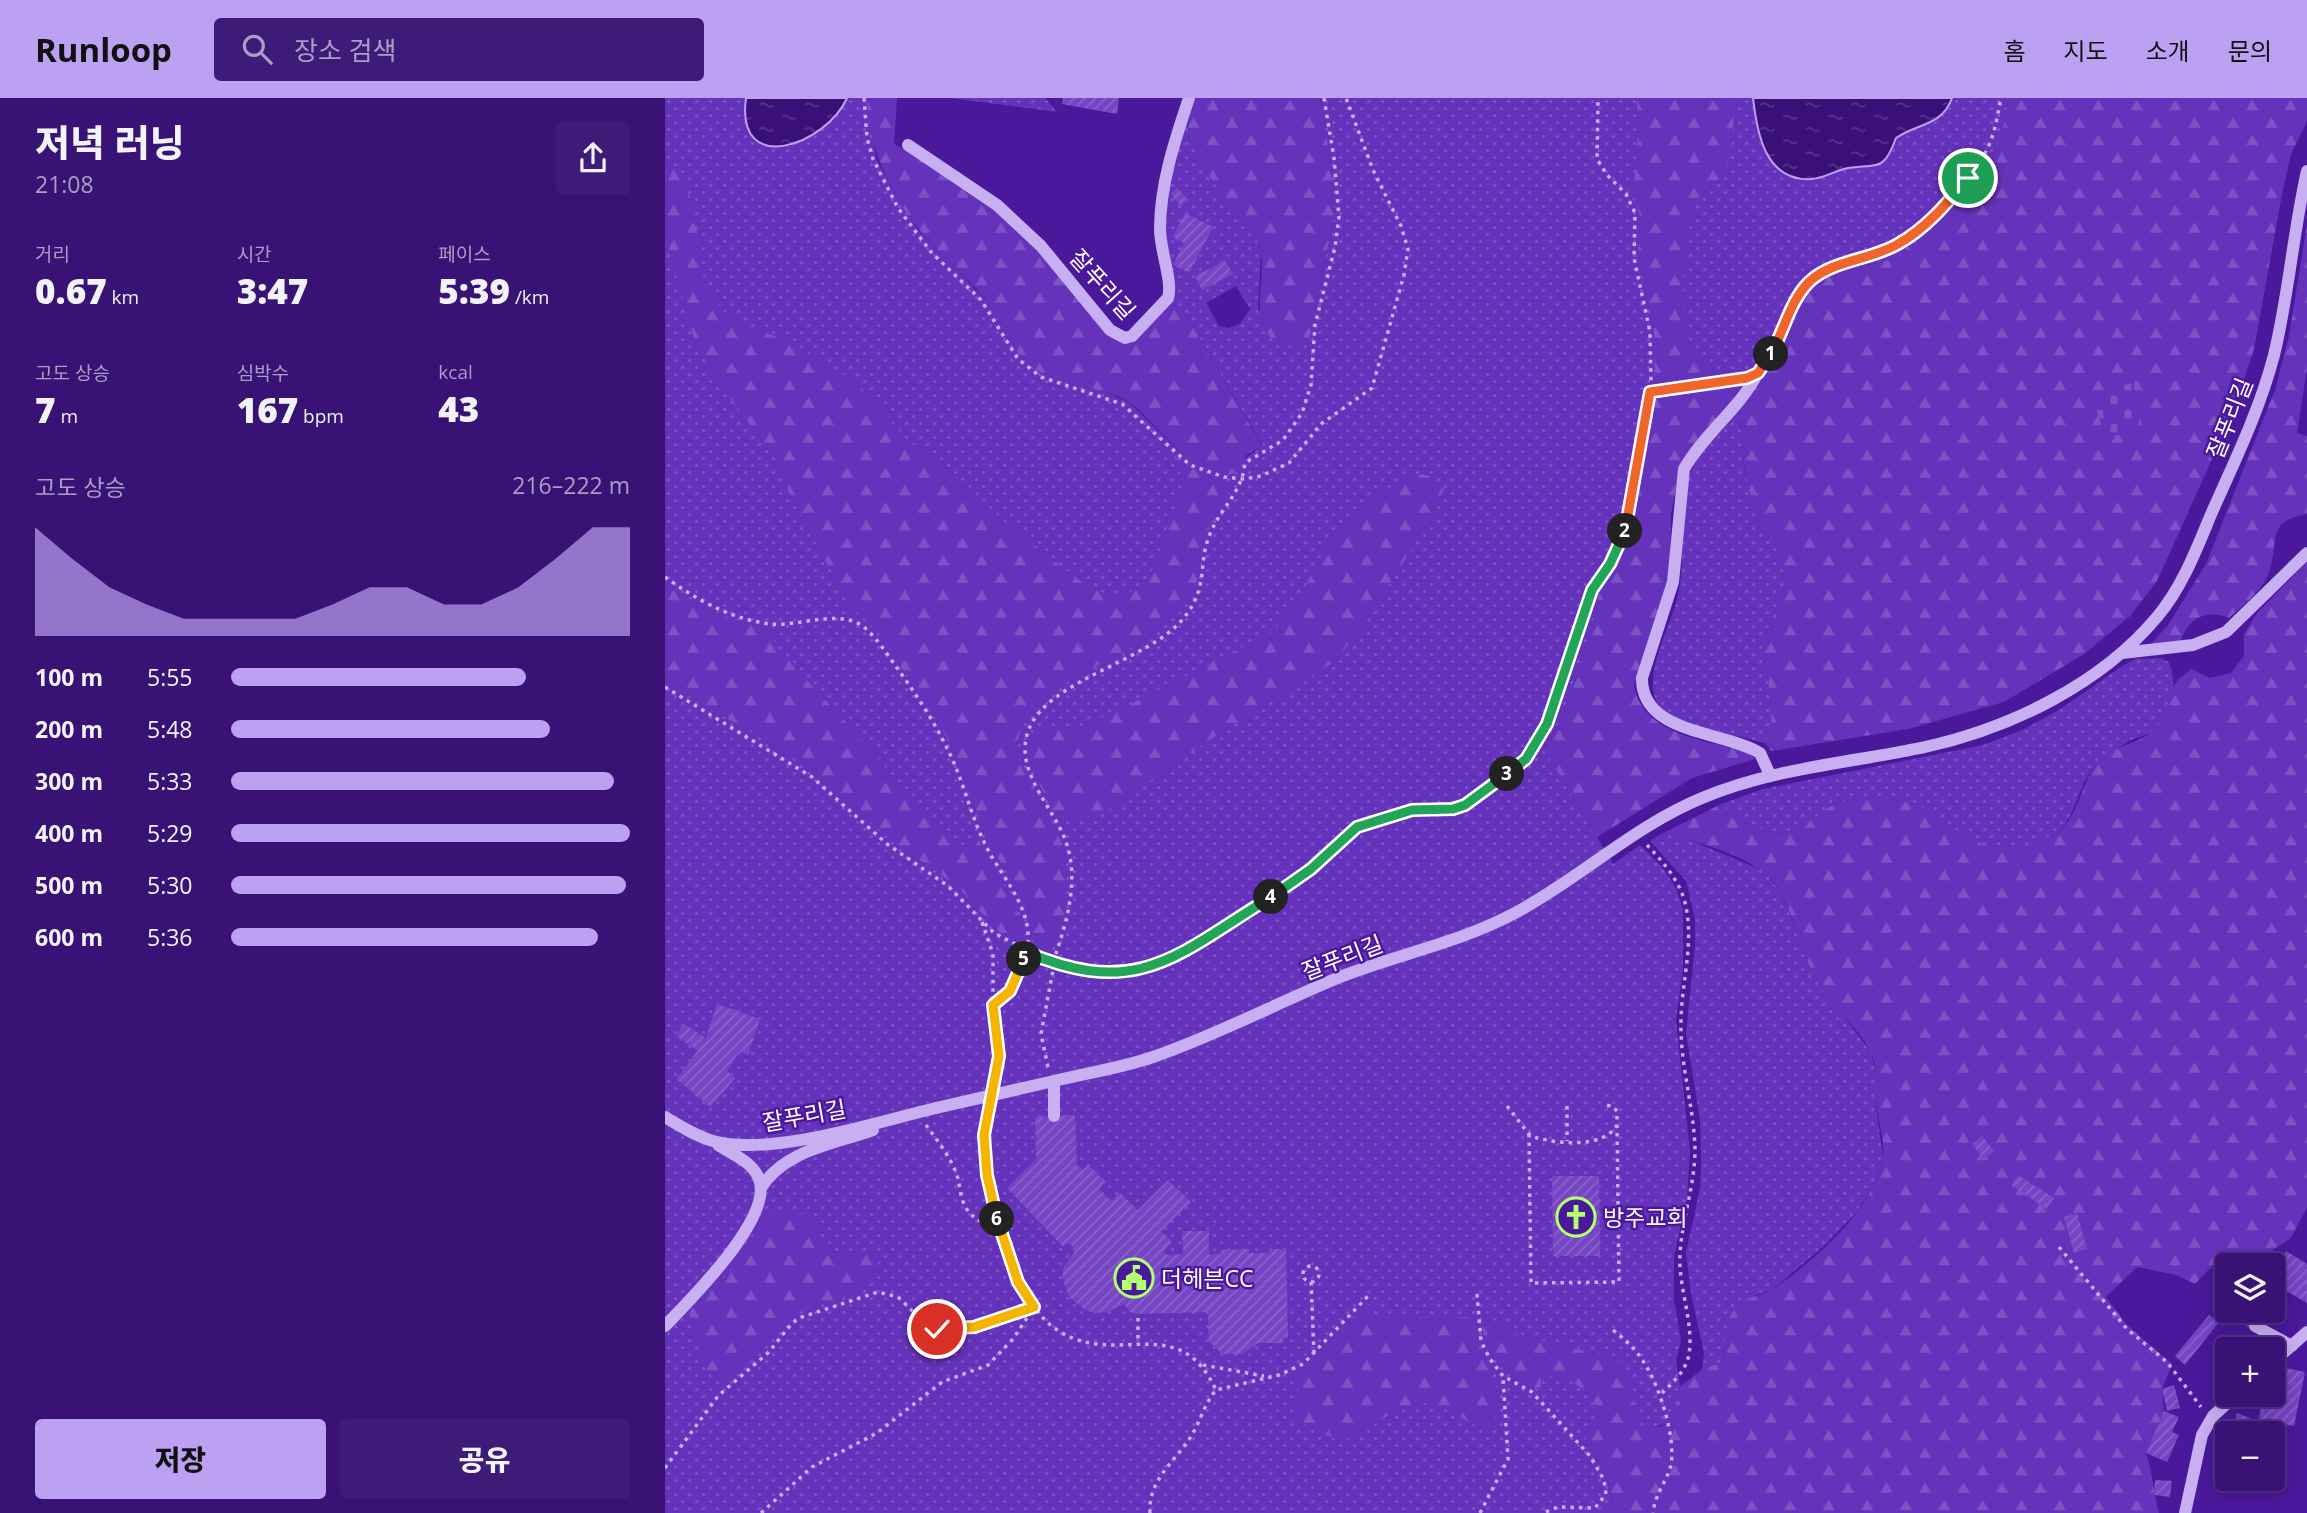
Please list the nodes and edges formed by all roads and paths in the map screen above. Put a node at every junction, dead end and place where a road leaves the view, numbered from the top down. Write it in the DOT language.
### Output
graph roads {
  1 [pos="1189,98"];
  2 [pos="1324,98"];
  3 [pos="1598,98"];
  4 [pos="2001,98"];
  5 [pos="908,145"];
  6 [pos="2307,171"];
  7 [pos="1758,373"];
  8 [pos="1650,392"];
  9 [pos="2307,553"];
  10 [pos="665,577"];
  11 [pos="2122,653"];
  12 [pos="665,687"];
  13 [pos="1770,775"];
  14 [pos="1636,835"];
  15 [pos="981,920"];
  16 [pos="1026,952"];
  17 [pos="1053,964"];
  18 [pos="993,1005"];
  19 [pos="1048,1068"];
  20 [pos="1054,1081"];
  21 [pos="991,1092"];
  22 [pos="989,1103"];
  23 [pos="1603,1105"];
  24 [pos="1507,1106"];
  25 [pos="1567,1106"];
  26 [pos="917,1112"];
  27 [pos="901,1116"];
  28 [pos="1054,1116"];
  29 [pos="665,1117"];
  30 [pos="1617,1125"];
  31 [pos="1529,1134"];
  32 [pos="712,1140"];
  33 [pos="1567,1141"];
  34 [pos="761,1188"];
  35 [pos="1003,1241"];
  36 [pos="2059,1247"];
  37 [pos="1311,1282"];
  38 [pos="1370,1294"];
  39 [pos="1477,1294"];
  40 [pos="1034,1307"];
  41 [pos="1138,1318"];
  42 [pos="665,1326"];
  43 [pos="2255,1326"];
  44 [pos="1613,1330"];
  45 [pos="2307,1332"];
  46 [pos="1138,1344"];
  47 [pos="2292,1346"];
  48 [pos="2285,1352"];
  49 [pos="1314,1354"];
  50 [pos="1203,1365"];
  51 [pos="1503,1376"];
  52 [pos="1266,1377"];
  53 [pos="1216,1390"];
  54 [pos="1659,1396"];
  55 [pos="2224,1407"];
  56 [pos="2209,1421"];
  57 [pos="665,1468"];
  58 [pos="761,1513"];
  59 [pos="1150,1513"];
  60 [pos="1480,1513"];
  61 [pos="1543,1513"];
  62 [pos="1653,1513"];
  63 [pos="2185,1513"];
  1 -- 5 [label="street, 잘푸리길"];
  2 -- 17 [label="path"];
  3 -- 8 [label="path"];
  4 -- 7 [label="path"];
  6 -- 11 [label="street, 잘푸리길"];
  7 -- 8 [label="path"];
  7 -- 13 [label="street"];
  8 -- 17 [label="path"];
  9 -- 11 [label="street, 잘푸리길"];
  10 -- 16 [label="path"];
  11 -- 13 [label="street, 잘푸리길"];
  12 -- 15 [label="path"];
  13 -- 14 [label="street, 잘푸리길"];
  14 -- 20 [label="street, 잘푸리길"];
  14 -- 54 [label="path"];
  15 -- 16 [label="path"];
  15 -- 18 [label="path"];
  16 -- 17 [label="path"];
  16 -- 18 [label="path"];
  17 -- 19 [label="path"];
  18 -- 21 [label="path"];
  20 -- 26 [label="street, 잘푸리길, bridge"];
  20 -- 28 [label="street"];
  22 -- 35 [label="path"];
  23 -- 30 [label="path"];
  24 -- 31 [label="path"];
  25 -- 33 [label="path"];
  26 -- 27 [label="street, 잘푸리길"];
  26 -- 35 [label="path"];
  27 -- 32 [label="street, 잘푸리길"];
  27 -- 34 [label="street, 잘푸리길"];
  29 -- 32 [label="street, 잘푸리길"];
  30 -- 31 [label="path"];
  30 -- 33 [label="path"];
  31 -- 33 [label="path"];
  32 -- 34 [label="street, 잘푸리길"];
  34 -- 42 [label="street, 잘푸리길"];
  35 -- 40 [label="path"];
  36 -- 56 [label="path"];
  37 -- 37 [label="path"];
  37 -- 49 [label="path"];
  38 -- 49 [label="path"];
  39 -- 51 [label="path"];
  40 -- 46 [label="path"];
  40 -- 57 [label="path"];
  40 -- 58 [label="path"];
  41 -- 46 [label="path"];
  43 -- 47 [label="street"];
  44 -- 54 [label="path"];
  45 -- 47 [label="street"];
  46 -- 50 [label="path"];
  47 -- 48 [label="street"];
  49 -- 52 [label="path"];
  50 -- 52 [label="path"];
  50 -- 53 [label="path"];
  51 -- 60 [label="path"];
  51 -- 61 [label="path"];
  52 -- 53 [label="path"];
  53 -- 59 [label="path"];
  54 -- 62 [label="path"];
  55 -- 56 [label="street"];
  56 -- 63 [label="street"];
}
